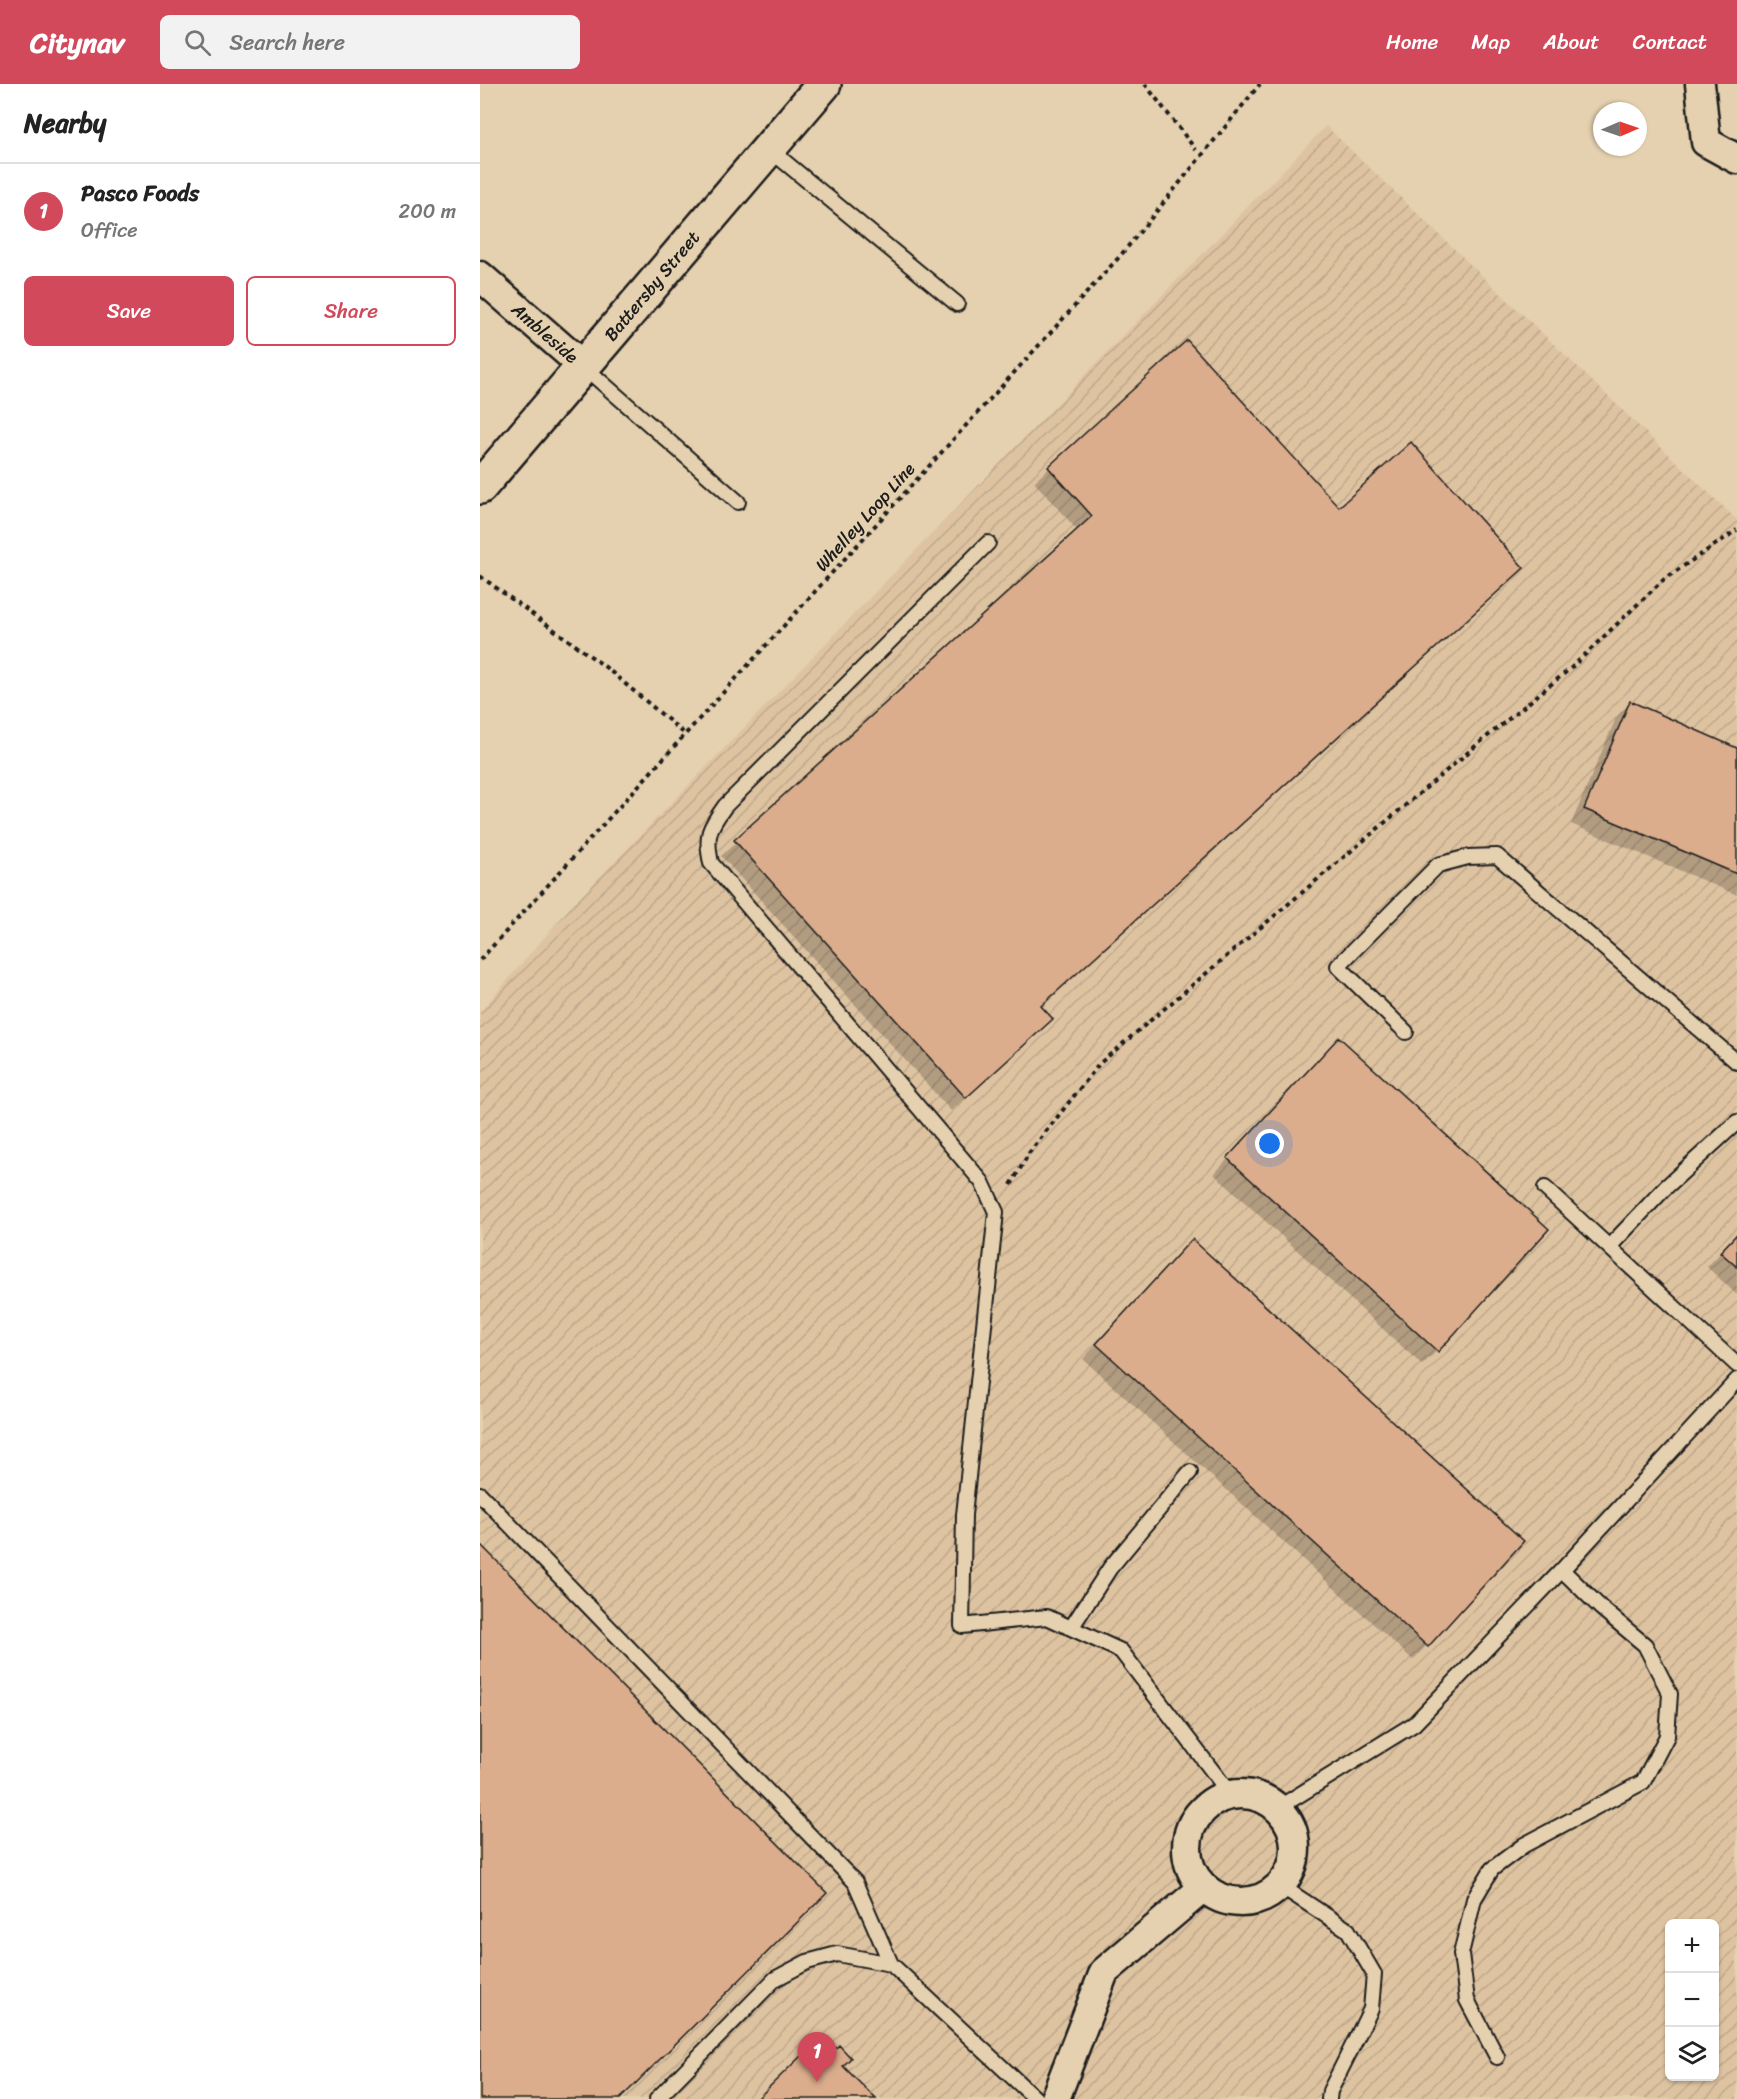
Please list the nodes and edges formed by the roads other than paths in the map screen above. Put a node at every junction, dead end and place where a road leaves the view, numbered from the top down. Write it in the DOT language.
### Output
graph roads {
  1 [pos="824,84"];
  2 [pos="1700,84"];
  3 [pos="769,149"];
  4 [pos="1737,159"];
  5 [pos="480,276"];
  6 [pos="957,304"];
  7 [pos="583,366"];
  8 [pos="480,487"];
  9 [pos="738,502"];
  10 [pos="988,543"];
  11 [pos="1406,1032"];
  12 [pos="1737,1062"];
  13 [pos="1737,1122"];
  14 [pos="1545,1188"];
  15 [pos="1609,1247"];
  16 [pos="1737,1365"];
  17 [pos="1737,1380"];
  18 [pos="1190,1472"];
  19 [pos="480,1494"];
  20 [pos="1562,1570"];
  21 [pos="1071,1628"];
  22 [pos="1230,1794"];
  23 [pos="1278,1808"];
  24 [pos="1281,1886"];
  25 [pos="1203,1888"];
  26 [pos="891,1964"];
  27 [pos="1497,2057"];
  28 [pos="657,2099"];
  29 [pos="1036,2099"];
  30 [pos="1055,2099"];
  31 [pos="1329,2099"];
  1 -- 3 [label="street, Battersby Street"];
  2 -- 4 [label="street"];
  3 -- 6 [label="lane"];
  3 -- 7 [label="street, Battersby Street"];
  5 -- 7 [label="street, Ambleside"];
  7 -- 8 [label="street, Battersby Street"];
  7 -- 9 [label="lane"];
  10 -- 21 [label="lane"];
  11 -- 12 [label="lane"];
  13 -- 15 [label="lane"];
  14 -- 15 [label="lane"];
  15 -- 16 [label="lane"];
  17 -- 20 [label="lane"];
  18 -- 21 [label="lane"];
  19 -- 26 [label="lane"];
  20 -- 23 [label="lane"];
  20 -- 27 [label="lane"];
  21 -- 22 [label="lane"];
  22 -- 23 [label="street"];
  22 -- 25 [label="street"];
  23 -- 24 [label="street"];
  24 -- 25 [label="street"];
  24 -- 31 [label="lane"];
  25 -- 30 [label="street"];
  26 -- 28 [label="lane"];
  26 -- 29 [label="lane"];
}
